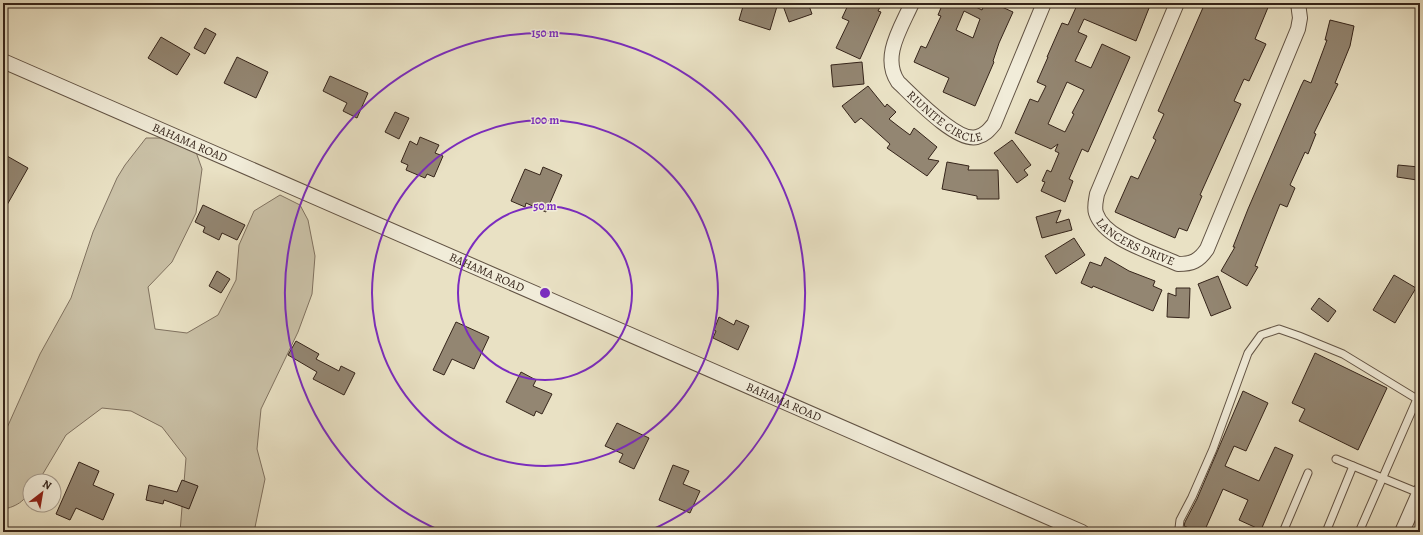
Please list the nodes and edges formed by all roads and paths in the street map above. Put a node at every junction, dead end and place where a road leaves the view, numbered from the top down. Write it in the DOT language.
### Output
graph roads {
  1 [pos="912,3"];
  2 [pos="1044,3"];
  3 [pos="1177,3"];
  4 [pos="1298,3"];
  5 [pos="3,61"];
  6 [pos="1418,400"];
  7 [pos="1336,459"];
  8 [pos="1353,466"];
  9 [pos="1308,473"];
  10 [pos="1382,478"];
  11 [pos="1420,492"];
  12 [pos="1082,532"];
  13 [pos="1181,532"];
  14 [pos="1283,532"];
  15 [pos="1326,532"];
  16 [pos="1359,532"];
  17 [pos="1402,532"];
  1 -- 2 [label="street, RIUNITE CIRCLE"];
  3 -- 4 [label="street, LANCERS DRIVE"];
  5 -- 12 [label="street, BAHAMA ROAD"];
  6 -- 10 [label="lane"];
  6 -- 13 [label="lane"];
  7 -- 8 [label="lane"];
  8 -- 10 [label="lane"];
  8 -- 15 [label="lane"];
  9 -- 14 [label="lane"];
  10 -- 11 [label="lane"];
  10 -- 16 [label="lane"];
  11 -- 17 [label="street"];
}
